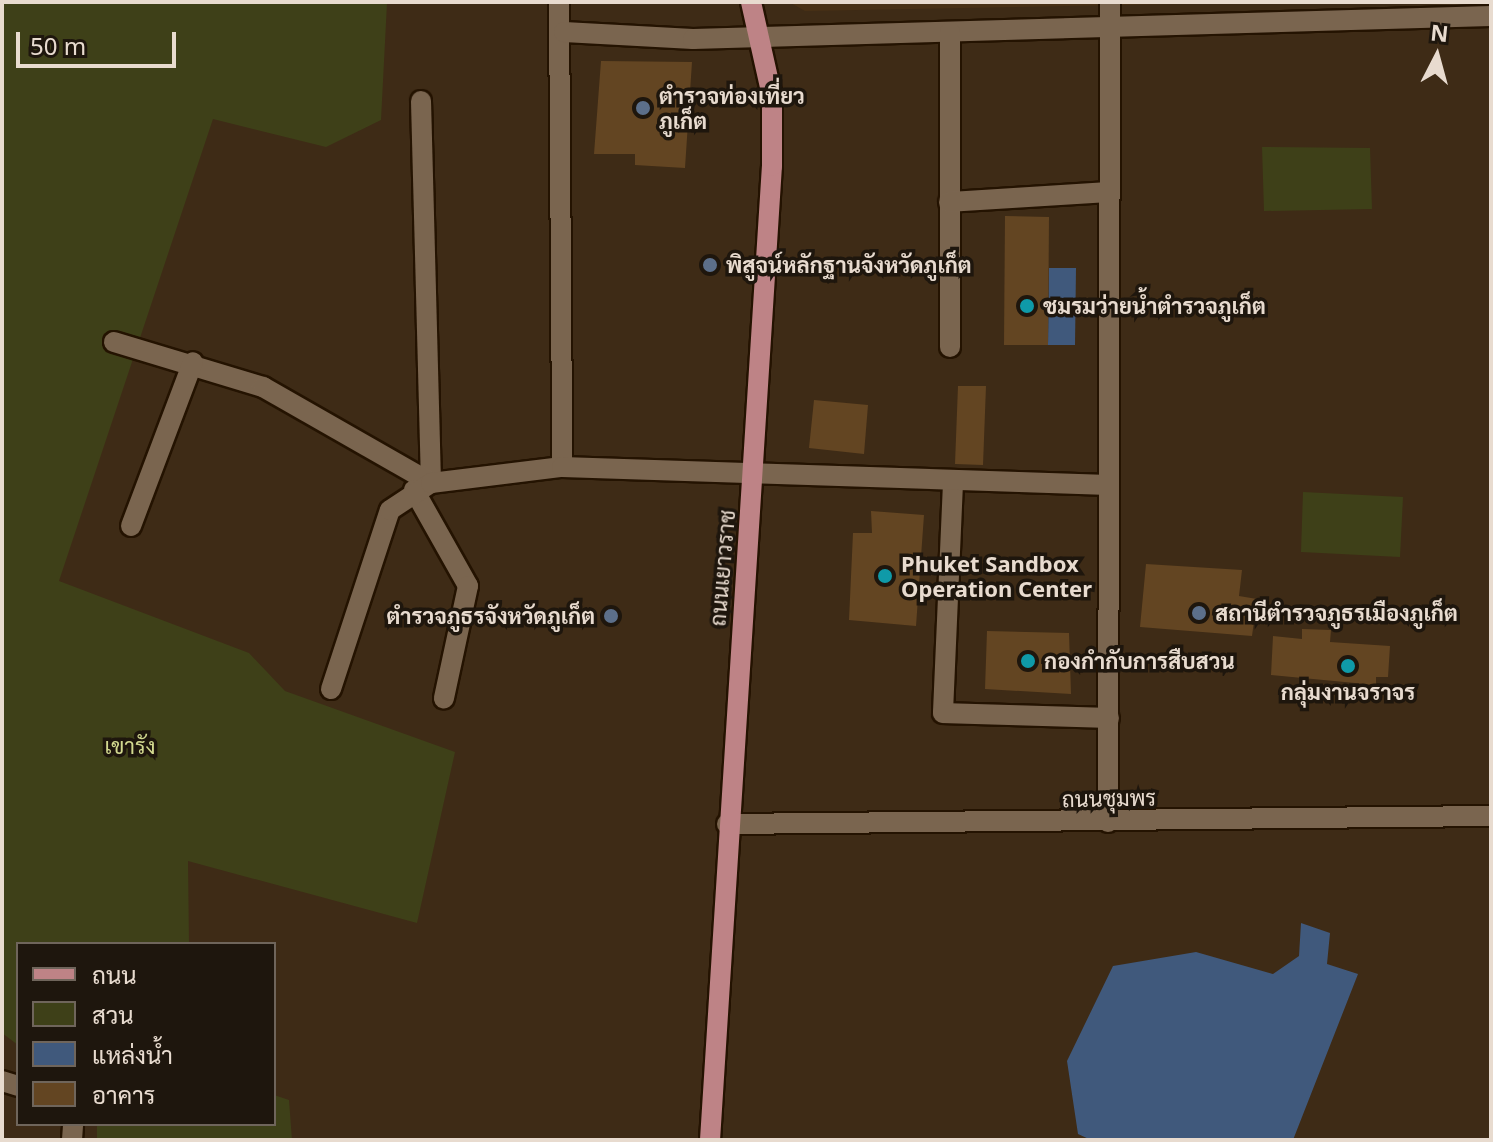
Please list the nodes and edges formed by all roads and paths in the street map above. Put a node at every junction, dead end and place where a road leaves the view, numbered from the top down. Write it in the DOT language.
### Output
graph roads {
  1 [pos="559,2"];
  2 [pos="751,2"];
  3 [pos="1110,2"];
  4 [pos="1483,11"];
  5 [pos="1109,27"];
  6 [pos="564,32"];
  7 [pos="950,32"];
  8 [pos="759,33"];
  9 [pos="421,101"];
  10 [pos="1107,192"];
  11 [pos="949,202"];
  12 [pos="114,342"];
  13 [pos="950,347"];
  14 [pos="193,362"];
  15 [pos="562,467"];
  16 [pos="755,474"];
  17 [pos="953,483"];
  18 [pos="1109,485"];
  19 [pos="422,486"];
  20 [pos="131,526"];
  21 [pos="331,689"];
  22 [pos="444,698"];
  23 [pos="1109,718"];
  24 [pos="1491,816"];
  25 [pos="1108,822"];
  26 [pos="727,824"];
  27 [pos="710,1140"];
  1 -- 6 [label="street"];
  2 -- 8 [label="main road, ถนนเยาวราช"];
  3 -- 5 [label="street"];
  4 -- 5 [label="street"];
  5 -- 7 [label="street"];
  5 -- 10 [label="street"];
  6 -- 8 [label="street"];
  6 -- 15 [label="street"];
  7 -- 8 [label="street"];
  7 -- 11 [label="street"];
  8 -- 16 [label="main road, ถนนเยาวราช"];
  9 -- 19 [label="street"];
  10 -- 11 [label="street"];
  10 -- 18 [label="street"];
  11 -- 13 [label="street"];
  12 -- 14 [label="street"];
  14 -- 19 [label="street"];
  14 -- 20 [label="street"];
  15 -- 16 [label="street"];
  15 -- 19 [label="street"];
  16 -- 17 [label="street"];
  16 -- 26 [label="main road, ถนนเยาวราช"];
  17 -- 18 [label="street"];
  17 -- 23 [label="street"];
  18 -- 23 [label="street"];
  19 -- 21 [label="street"];
  19 -- 22 [label="street"];
  23 -- 25 [label="street"];
  24 -- 25 [label="street, ถนนชุมพร"];
  25 -- 26 [label="street, ถนนชุมพร"];
  26 -- 27 [label="main road, ถนนเยาวราช"];
}
